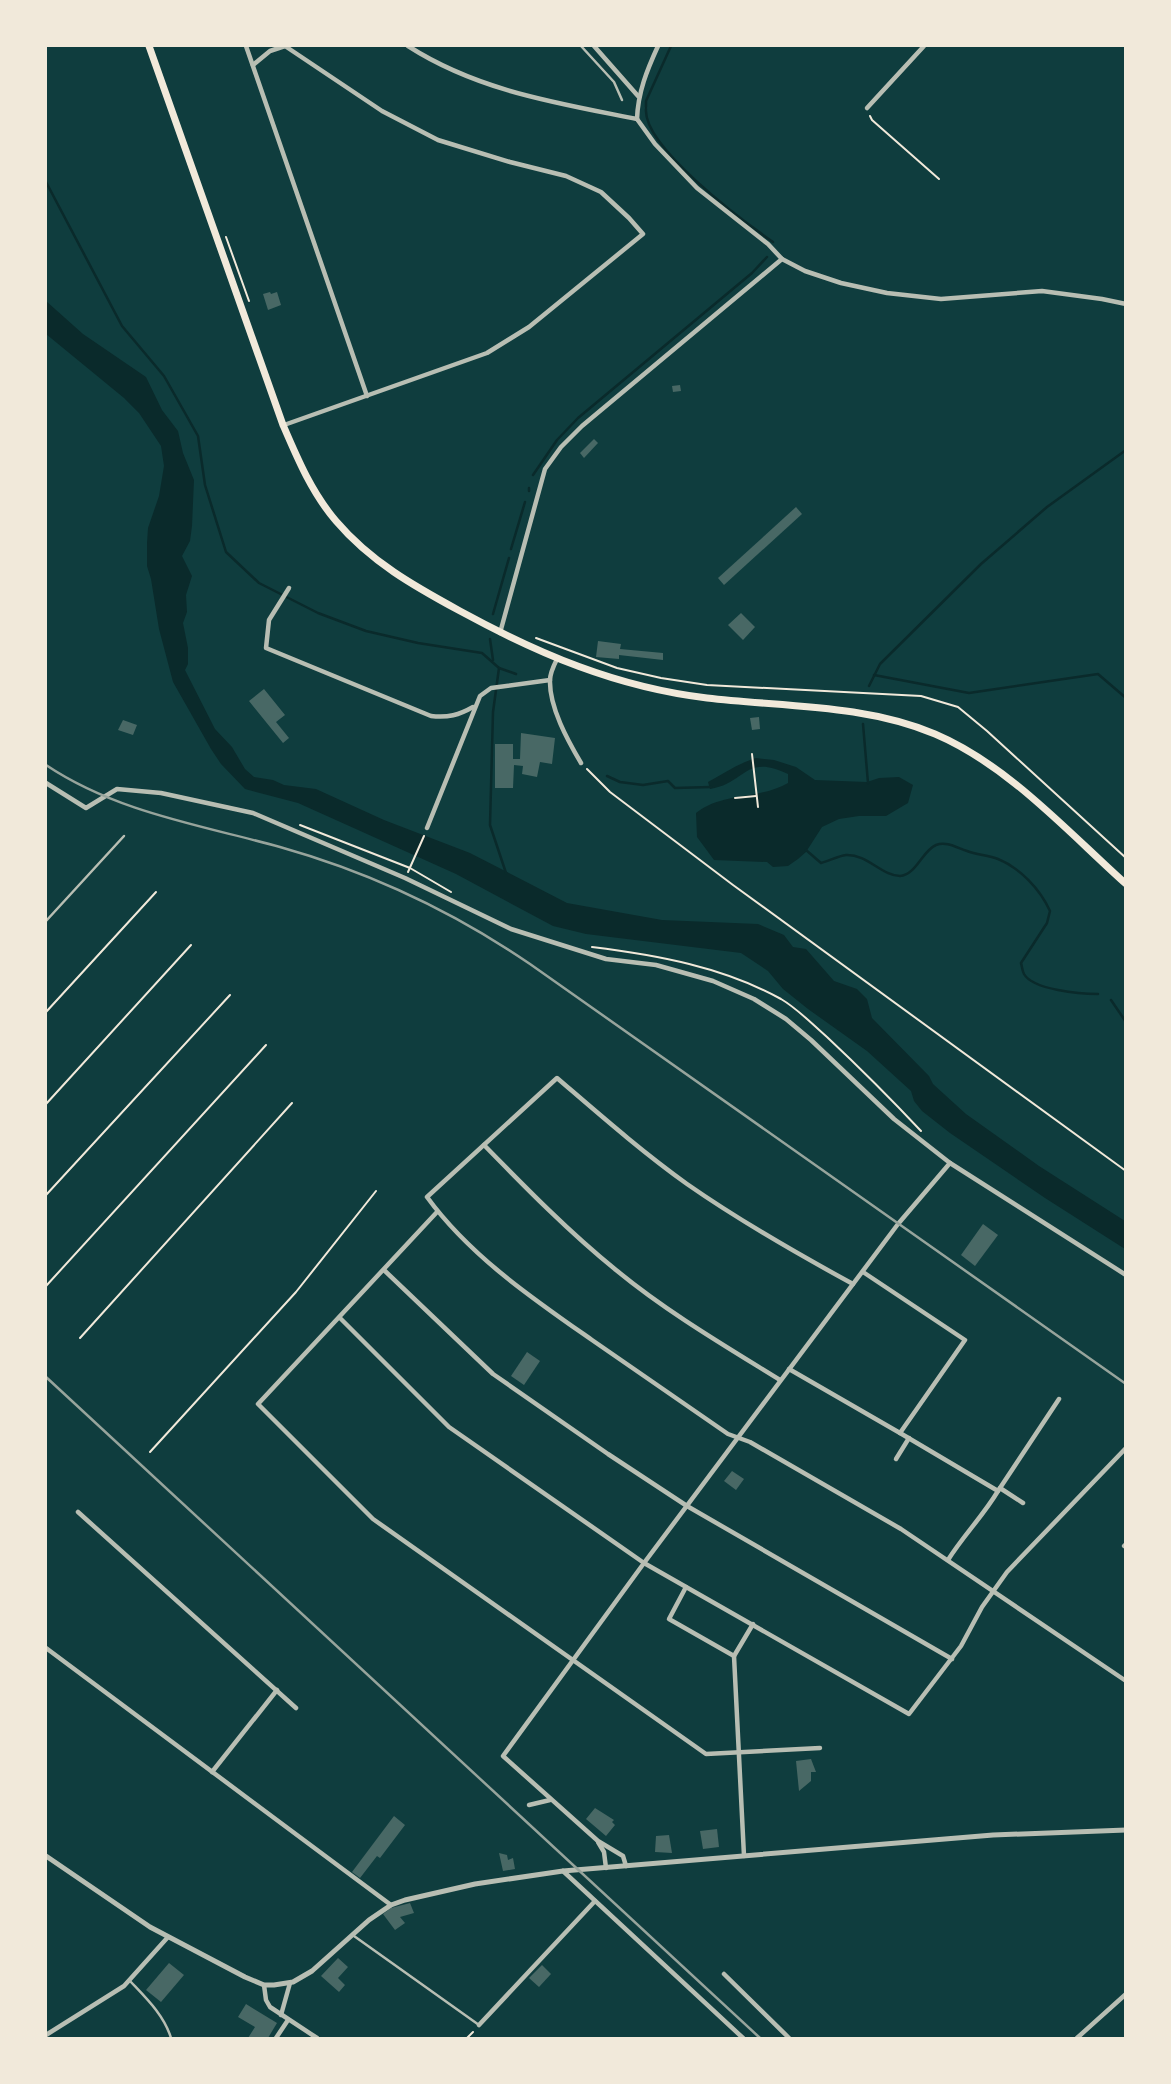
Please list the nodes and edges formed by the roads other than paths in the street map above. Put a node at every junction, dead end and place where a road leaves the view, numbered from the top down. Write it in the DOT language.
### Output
graph roads {
  1 [pos="149,46"];
  2 [pos="246,46"];
  3 [pos="408,46"];
  4 [pos="581,46"];
  5 [pos="594,46"];
  6 [pos="658,46"];
  7 [pos="925,46"];
  8 [pos="253,65"];
  9 [pos="639,96"];
  10 [pos="622,100"];
  11 [pos="867,108"];
  12 [pos="638,119"];
  13 [pos="782,259"];
  14 [pos="1125,304"];
  15 [pos="367,397"];
  16 [pos="283,425"];
  17 [pos="289,588"];
  18 [pos="500,633"];
  19 [pos="557,659"];
  20 [pos="550,680"];
  21 [pos="473,707"];
  22 [pos="582,763"];
  23 [pos="46,783"];
  24 [pos="427,828"];
  25 [pos="124,836"];
  26 [pos="1125,884"];
  27 [pos="46,921"];
  28 [pos="484,1145"];
  29 [pos="950,1163"];
  30 [pos="438,1212"];
  31 [pos="384,1269"];
  32 [pos="863,1272"];
  33 [pos="1125,1275"];
  34 [pos="853,1284"];
  35 [pos="340,1318"];
  36 [pos="789,1369"];
  37 [pos="780,1380"];
  38 [pos="1059,1399"];
  39 [pos="900,1433"];
  40 [pos="738,1438"];
  41 [pos="909,1438"];
  42 [pos="1125,1448"];
  43 [pos="896,1459"];
  44 [pos="999,1489"];
  45 [pos="1023,1503"];
  46 [pos="687,1506"];
  47 [pos="78,1512"];
  48 [pos="948,1560"];
  49 [pos="644,1563"];
  50 [pos="686,1587"];
  51 [pos="993,1591"];
  52 [pos="753,1624"];
  53 [pos="46,1648"];
  54 [pos="734,1656"];
  55 [pos="952,1659"];
  56 [pos="574,1660"];
  57 [pos="1125,1681"];
  58 [pos="277,1690"];
  59 [pos="296,1707"];
  60 [pos="820,1748"];
  61 [pos="739,1754"];
  62 [pos="212,1772"];
  63 [pos="551,1800"];
  64 [pos="529,1804"];
  65 [pos="1125,1830"];
  66 [pos="598,1841"];
  67 [pos="46,1856"];
  68 [pos="744,1856"];
  69 [pos="626,1866"];
  70 [pos="606,1868"];
  71 [pos="563,1871"];
  72 [pos="595,1901"];
  73 [pos="391,1905"];
  74 [pos="352,1935"];
  75 [pos="168,1937"];
  76 [pos="724,1974"];
  77 [pos="130,1981"];
  78 [pos="290,1983"];
  79 [pos="264,1985"];
  80 [pos="1125,1994"];
  81 [pos="281,2015"];
  82 [pos="288,2020"];
  83 [pos="480,2025"];
  84 [pos="46,2035"];
  85 [pos="171,2039"];
  86 [pos="276,2039"];
  87 [pos="317,2039"];
  88 [pos="743,2039"];
  89 [pos="789,2039"];
  90 [pos="1077,2039"];
  1 -- 16 [label="main road"];
  2 -- 8 [label="street"];
  3 -- 12 [label="street"];
  4 -- 10 [label="lane"];
  5 -- 9 [label="street"];
  6 -- 9 [label="street"];
  7 -- 11 [label="street"];
  8 -- 15 [label="street"];
  8 -- 15 [label="street"];
  9 -- 12 [label="street"];
  12 -- 13 [label="street"];
  13 -- 14 [label="street"];
  13 -- 18 [label="street"];
  15 -- 16 [label="street"];
  16 -- 18 [label="main road"];
  17 -- 21 [label="street"];
  18 -- 19 [label="main road"];
  19 -- 20 [label="street"];
  19 -- 26 [label="main road"];
  20 -- 21 [label="street"];
  20 -- 22 [label="street"];
  21 -- 24 [label="street"];
  23 -- 29 [label="street"];
  25 -- 27 [label="lane"];
  28 -- 30 [label="street"];
  28 -- 34 [label="street"];
  28 -- 37 [label="street"];
  29 -- 32 [label="street"];
  29 -- 33 [label="street"];
  30 -- 31 [label="street"];
  30 -- 40 [label="street"];
  31 -- 35 [label="street"];
  31 -- 46 [label="street"];
  32 -- 34 [label="street"];
  32 -- 39 [label="street"];
  34 -- 36 [label="street"];
  35 -- 49 [label="street"];
  35 -- 56 [label="street"];
  36 -- 37 [label="street"];
  36 -- 39 [label="street"];
  37 -- 40 [label="street"];
  38 -- 44 [label="street"];
  39 -- 41 [label="street"];
  40 -- 46 [label="street"];
  40 -- 48 [label="street"];
  41 -- 43 [label="street"];
  41 -- 44 [label="street"];
  42 -- 51 [label="street"];
  44 -- 45 [label="street"];
  44 -- 48 [label="street"];
  46 -- 49 [label="street"];
  46 -- 55 [label="street"];
  47 -- 58 [label="street"];
  48 -- 51 [label="street"];
  49 -- 50 [label="street"];
  49 -- 56 [label="street"];
  50 -- 52 [label="street"];
  50 -- 54 [label="street"];
  51 -- 55 [label="street"];
  51 -- 57 [label="street"];
  52 -- 54 [label="street"];
  52 -- 55 [label="street"];
  53 -- 62 [label="street"];
  54 -- 61 [label="street"];
  56 -- 61 [label="street"];
  56 -- 63 [label="street"];
  58 -- 59 [label="street"];
  58 -- 62 [label="street"];
  60 -- 61 [label="street"];
  61 -- 68 [label="street"];
  62 -- 73 [label="street"];
  63 -- 64 [label="street"];
  63 -- 66 [label="street"];
  65 -- 68 [label="street"];
  66 -- 69 [label="street"];
  66 -- 70 [label="street"];
  67 -- 75 [label="street"];
  68 -- 69 [label="street"];
  69 -- 70 [label="street"];
  70 -- 71 [label="street"];
  71 -- 72 [label="street"];
  71 -- 73 [label="street"];
  72 -- 83 [label="street"];
  72 -- 88 [label="street"];
  73 -- 74 [label="street"];
  74 -- 78 [label="street"];
  74 -- 83 [label="lane"];
  75 -- 77 [label="street"];
  75 -- 79 [label="street"];
  76 -- 89 [label="street"];
  77 -- 84 [label="street"];
  77 -- 85 [label="lane"];
  78 -- 79 [label="street"];
  78 -- 81 [label="street"];
  79 -- 81 [label="street"];
  80 -- 90 [label="street"];
  81 -- 82 [label="street"];
  82 -- 86 [label="street"];
  82 -- 87 [label="street"];
}
